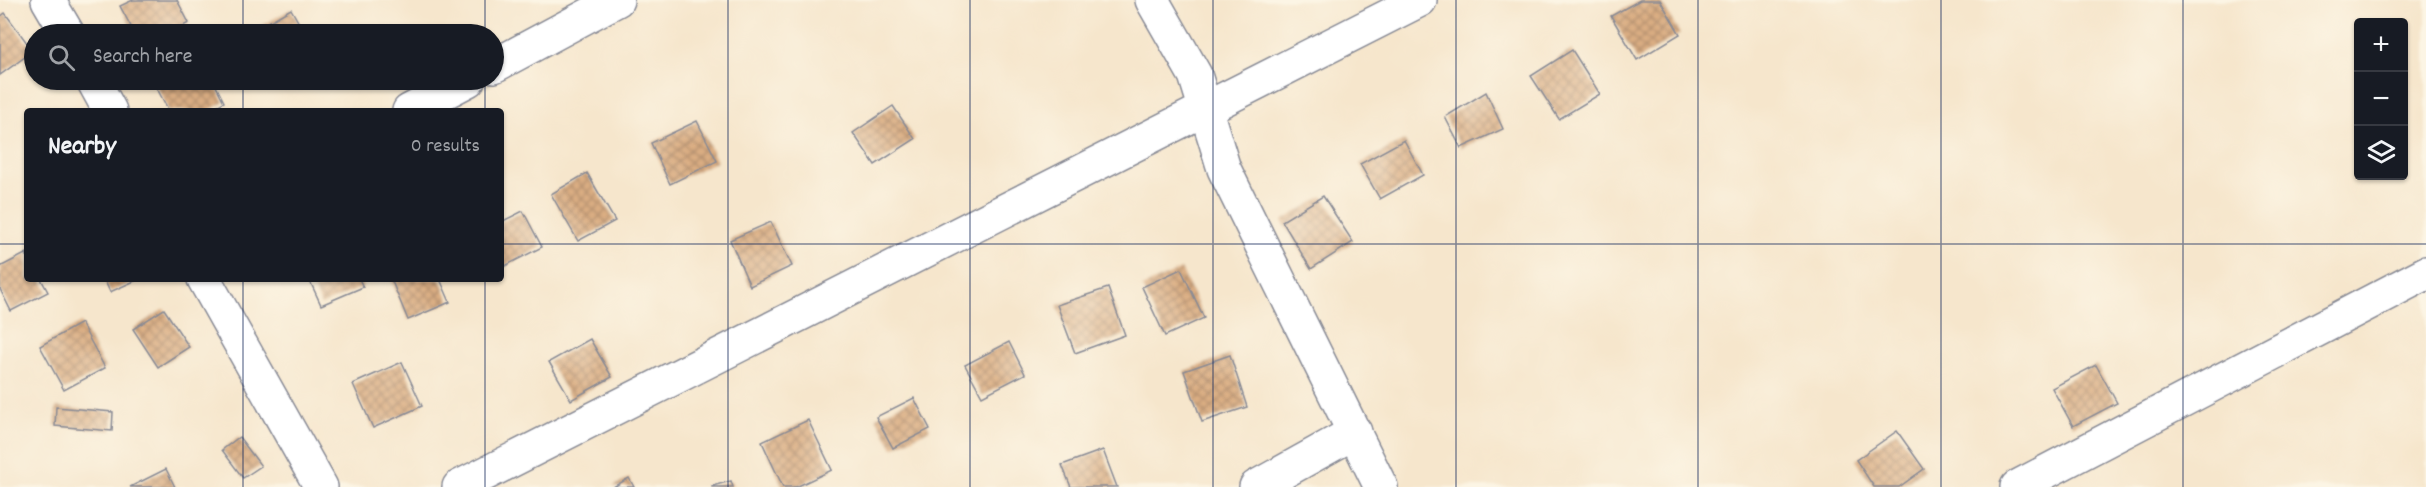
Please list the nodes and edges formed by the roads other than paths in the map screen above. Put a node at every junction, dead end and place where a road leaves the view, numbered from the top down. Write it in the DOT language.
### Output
graph roads {
  1 [pos="48,0"];
  2 [pos="617,0"];
  3 [pos="1152,0"];
  4 [pos="1420,0"];
  5 [pos="62,24"];
  6 [pos="504,61"];
  7 [pos="98,90"];
  8 [pos="449,90"];
  9 [pos="1205,107"];
  10 [pos="108,108"];
  11 [pos="415,108"];
  12 [pos="2426,273"];
  13 [pos="206,282"];
  14 [pos="1355,432"];
  15 [pos="321,487"];
  16 [pos="459,487"];
  17 [pos="1256,487"];
  18 [pos="1381,487"];
  19 [pos="2017,487"];
  1 -- 5 [label="street"];
  2 -- 6 [label="street"];
  3 -- 9 [label="street"];
  4 -- 9 [label="street"];
  7 -- 10 [label="street"];
  8 -- 11 [label="street"];
  9 -- 14 [label="street"];
  9 -- 16 [label="street"];
  12 -- 19 [label="street"];
  13 -- 15 [label="street"];
  14 -- 17 [label="street"];
  14 -- 18 [label="street"];
}
